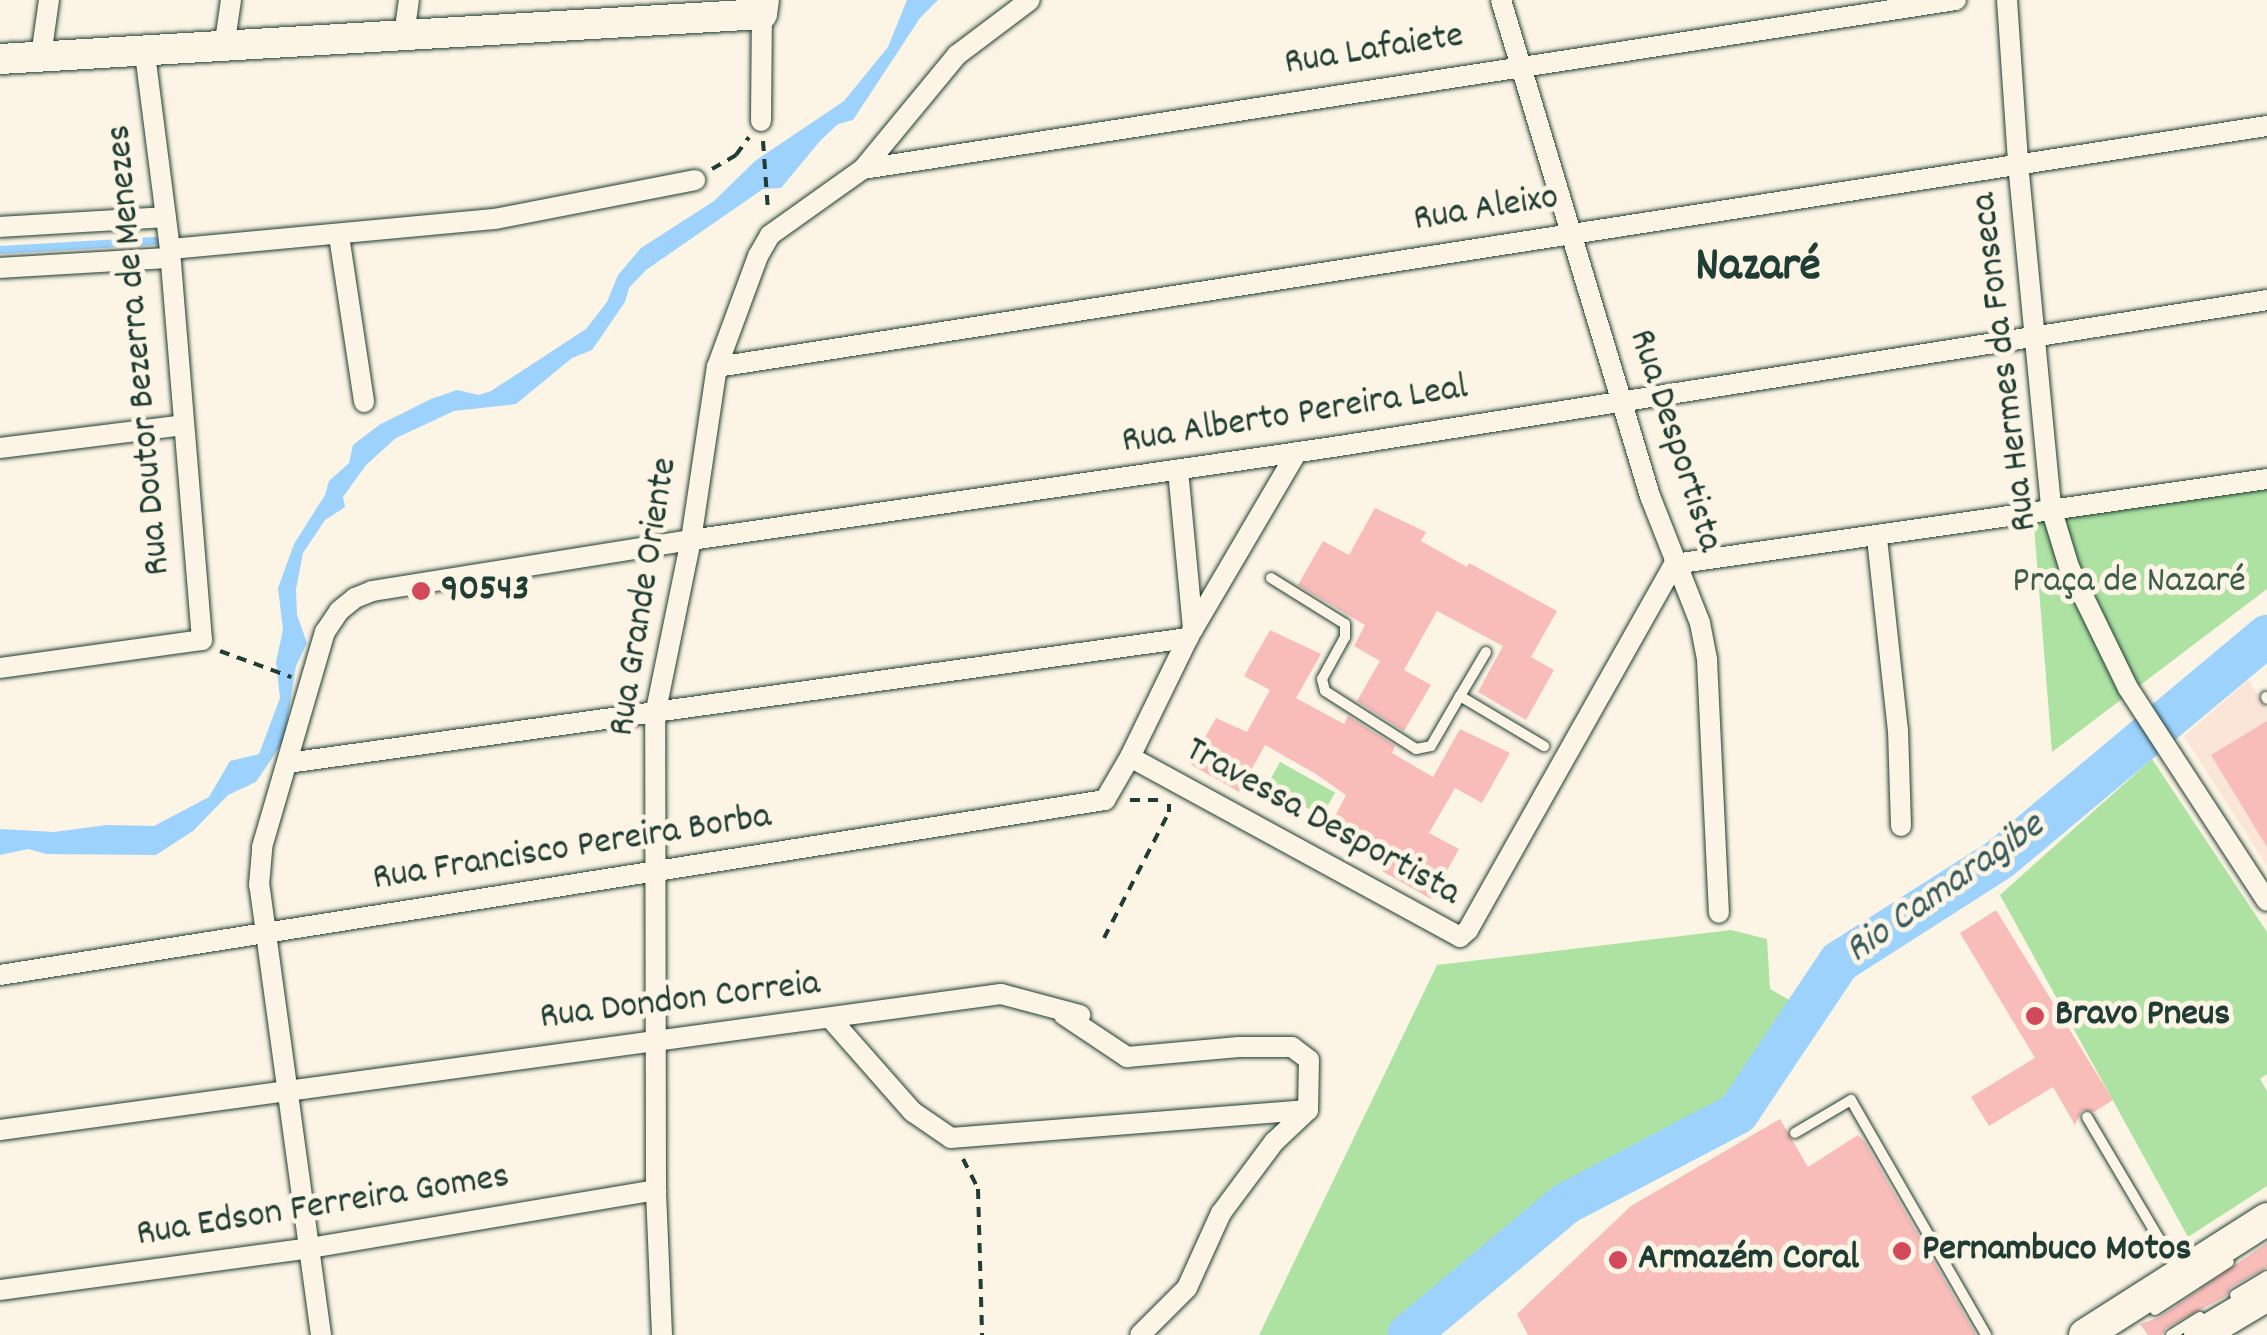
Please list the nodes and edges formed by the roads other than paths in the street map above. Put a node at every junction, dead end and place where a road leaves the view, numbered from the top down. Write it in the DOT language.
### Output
graph roads {
  1 [pos="49,0"];
  2 [pos="230,0"];
  3 [pos="409,0"];
  4 [pos="1030,0"];
  5 [pos="1501,0"];
  6 [pos="1956,0"];
  7 [pos="2007,0"];
  8 [pos="763,7"];
  9 [pos="593,12"];
  10 [pos="404,34"];
  11 [pos="224,48"];
  12 [pos="145,54"];
  13 [pos="41,56"];
  14 [pos="0,59"];
  15 [pos="1521,64"];
  16 [pos="2267,126"];
  17 [pos="762,129"];
  18 [pos="2018,163"];
  19 [pos="862,168"];
  20 [pos="695,180"];
  21 [pos="166,217"];
  22 [pos="0,227"];
  23 [pos="1571,233"];
  24 [pos="338,236"];
  25 [pos="170,254"];
  26 [pos="0,268"];
  27 [pos="2267,300"];
  28 [pos="2035,337"];
  29 [pos="717,367"];
  30 [pos="1622,399"];
  31 [pos="364,402"];
  32 [pos="184,425"];
  33 [pos="0,448"];
  34 [pos="1297,452"];
  35 [pos="1178,470"];
  36 [pos="2267,478"];
  37 [pos="2050,508"];
  38 [pos="1877,538"];
  39 [pos="691,540"];
  40 [pos="1674,564"];
  41 [pos="1272,578"];
  42 [pos="1190,633"];
  43 [pos="1486,652"];
  44 [pos="0,668"];
  45 [pos="1460,696"];
  46 [pos="655,715"];
  47 [pos="1544,746"];
  48 [pos="1130,757"];
  49 [pos="288,763"];
  50 [pos="1900,826"];
  51 [pos="654,874"];
  52 [pos="2267,901"];
  53 [pos="1719,913"];
  54 [pos="263,930"];
  55 [pos="0,975"];
  56 [pos="830,1018"];
  57 [pos="655,1038"];
  58 [pos="287,1090"];
  59 [pos="1308,1110"];
  60 [pos="2087,1117"];
  61 [pos="0,1130"];
  62 [pos="1795,1133"];
  63 [pos="656,1190"];
  64 [pos="2267,1220"];
  65 [pos="310,1248"];
  66 [pos="2239,1255"];
  67 [pos="2180,1274"];
  68 [pos="2267,1276"];
  69 [pos="0,1290"];
  70 [pos="2267,1294"];
  71 [pos="2226,1301"];
  72 [pos="2147,1314"];
  73 [pos="2206,1322"];
  74 [pos="321,1335"];
  75 [pos="662,1335"];
  76 [pos="1140,1335"];
  77 [pos="1986,1335"];
  78 [pos="2085,1335"];
  79 [pos="2171,1335"];
  1 -- 13 [label="street"];
  2 -- 11 [label="street"];
  3 -- 10 [label="street"];
  4 -- 19 [label="street, Rua Grande Oriente"];
  5 -- 15 [label="street, Rua Desportista"];
  6 -- 15 [label="street, Rua Lafaiete"];
  7 -- 18 [label="street, Rua Hermes da Fonseca"];
  8 -- 9 [label="street"];
  8 -- 17 [label="street"];
  9 -- 10 [label="street"];
  10 -- 11 [label="street"];
  11 -- 12 [label="street"];
  12 -- 13 [label="street"];
  12 -- 21 [label="street, Rua Doutor Bezerra de Menezes"];
  13 -- 14 [label="street"];
  15 -- 19 [label="street, Rua Lafaiete"];
  15 -- 23 [label="street, Rua Desportista"];
  16 -- 18 [label="street, Rua Aleixo"];
  18 -- 23 [label="street, Rua Aleixo"];
  18 -- 28 [label="street, Rua Hermes da Fonseca"];
  19 -- 29 [label="street, Rua Grande Oriente"];
  20 -- 24 [label="street"];
  21 -- 22 [label="street"];
  21 -- 25 [label="street, Rua Doutor Bezerra de Menezes"];
  23 -- 29 [label="street, Rua Aleixo"];
  23 -- 30 [label="street, Rua Desportista"];
  24 -- 25 [label="street"];
  24 -- 31 [label="street"];
  25 -- 26 [label="street"];
  25 -- 32 [label="street, Rua Doutor Bezerra de Menezes"];
  27 -- 28 [label="street, Rua Alberto Pereira Leal"];
  28 -- 30 [label="street, Rua Alberto Pereira Leal"];
  28 -- 37 [label="street, Rua Hermes da Fonseca"];
  29 -- 39 [label="street, Rua Grande Oriente"];
  30 -- 34 [label="street, Rua Alberto Pereira Leal"];
  30 -- 40 [label="street, Rua Desportista"];
  32 -- 33 [label="street"];
  32 -- 44 [label="street, Rua Doutor Bezerra de Menezes"];
  34 -- 35 [label="street, Rua Alberto Pereira Leal"];
  34 -- 42 [label="street, Travessa Desportista"];
  35 -- 39 [label="street, Rua Alberto Pereira Leal"];
  35 -- 42 [label="street"];
  36 -- 37 [label="street"];
  37 -- 38 [label="street"];
  37 -- 52 [label="street, Rua Hermes da Fonseca"];
  38 -- 40 [label="street"];
  38 -- 50 [label="street"];
  39 -- 46 [label="street, Rua Grande Oriente"];
  39 -- 49 [label="street, Rua Alberto Pereira Leal"];
  40 -- 48 [label="street, Travessa Desportista"];
  40 -- 53 [label="street, Rua Desportista"];
  41 -- 45 [label="lane"];
  42 -- 46 [label="street"];
  42 -- 48 [label="street, Travessa Desportista"];
  43 -- 45 [label="lane"];
  45 -- 47 [label="lane"];
  46 -- 49 [label="street"];
  46 -- 51 [label="street, Rua Grande Oriente"];
  48 -- 51 [label="street, Rua Francisco Pereira Borba"];
  49 -- 54 [label="street"];
  51 -- 54 [label="street, Rua Francisco Pereira Borba"];
  51 -- 57 [label="street, Rua Grande Oriente"];
  54 -- 55 [label="street, Rua Francisco Pereira Borba"];
  54 -- 58 [label="street"];
  56 -- 57 [label="street, Rua Dondon Correia"];
  56 -- 59 [label="street"];
  56 -- 59 [label="street, Rua Dondon Correia"];
  57 -- 58 [label="street, Rua Dondon Correia"];
  57 -- 63 [label="street, Rua Grande Oriente"];
  58 -- 61 [label="street, Rua Dondon Correia"];
  58 -- 65 [label="street"];
  59 -- 76 [label="street"];
  60 -- 67 [label="lane"];
  62 -- 77 [label="lane"];
  63 -- 65 [label="street, Rua Edson Ferreira Gomes"];
  63 -- 75 [label="street, Rua Grande Oriente"];
  64 -- 67 [label="main road"];
  65 -- 69 [label="street, Rua Edson Ferreira Gomes"];
  65 -- 74 [label="street"];
  66 -- 72 [label="lane"];
  67 -- 78 [label="main road"];
  68 -- 71 [label="lane"];
  70 -- 73 [label="main road"];
  73 -- 79 [label="lane"];
}
